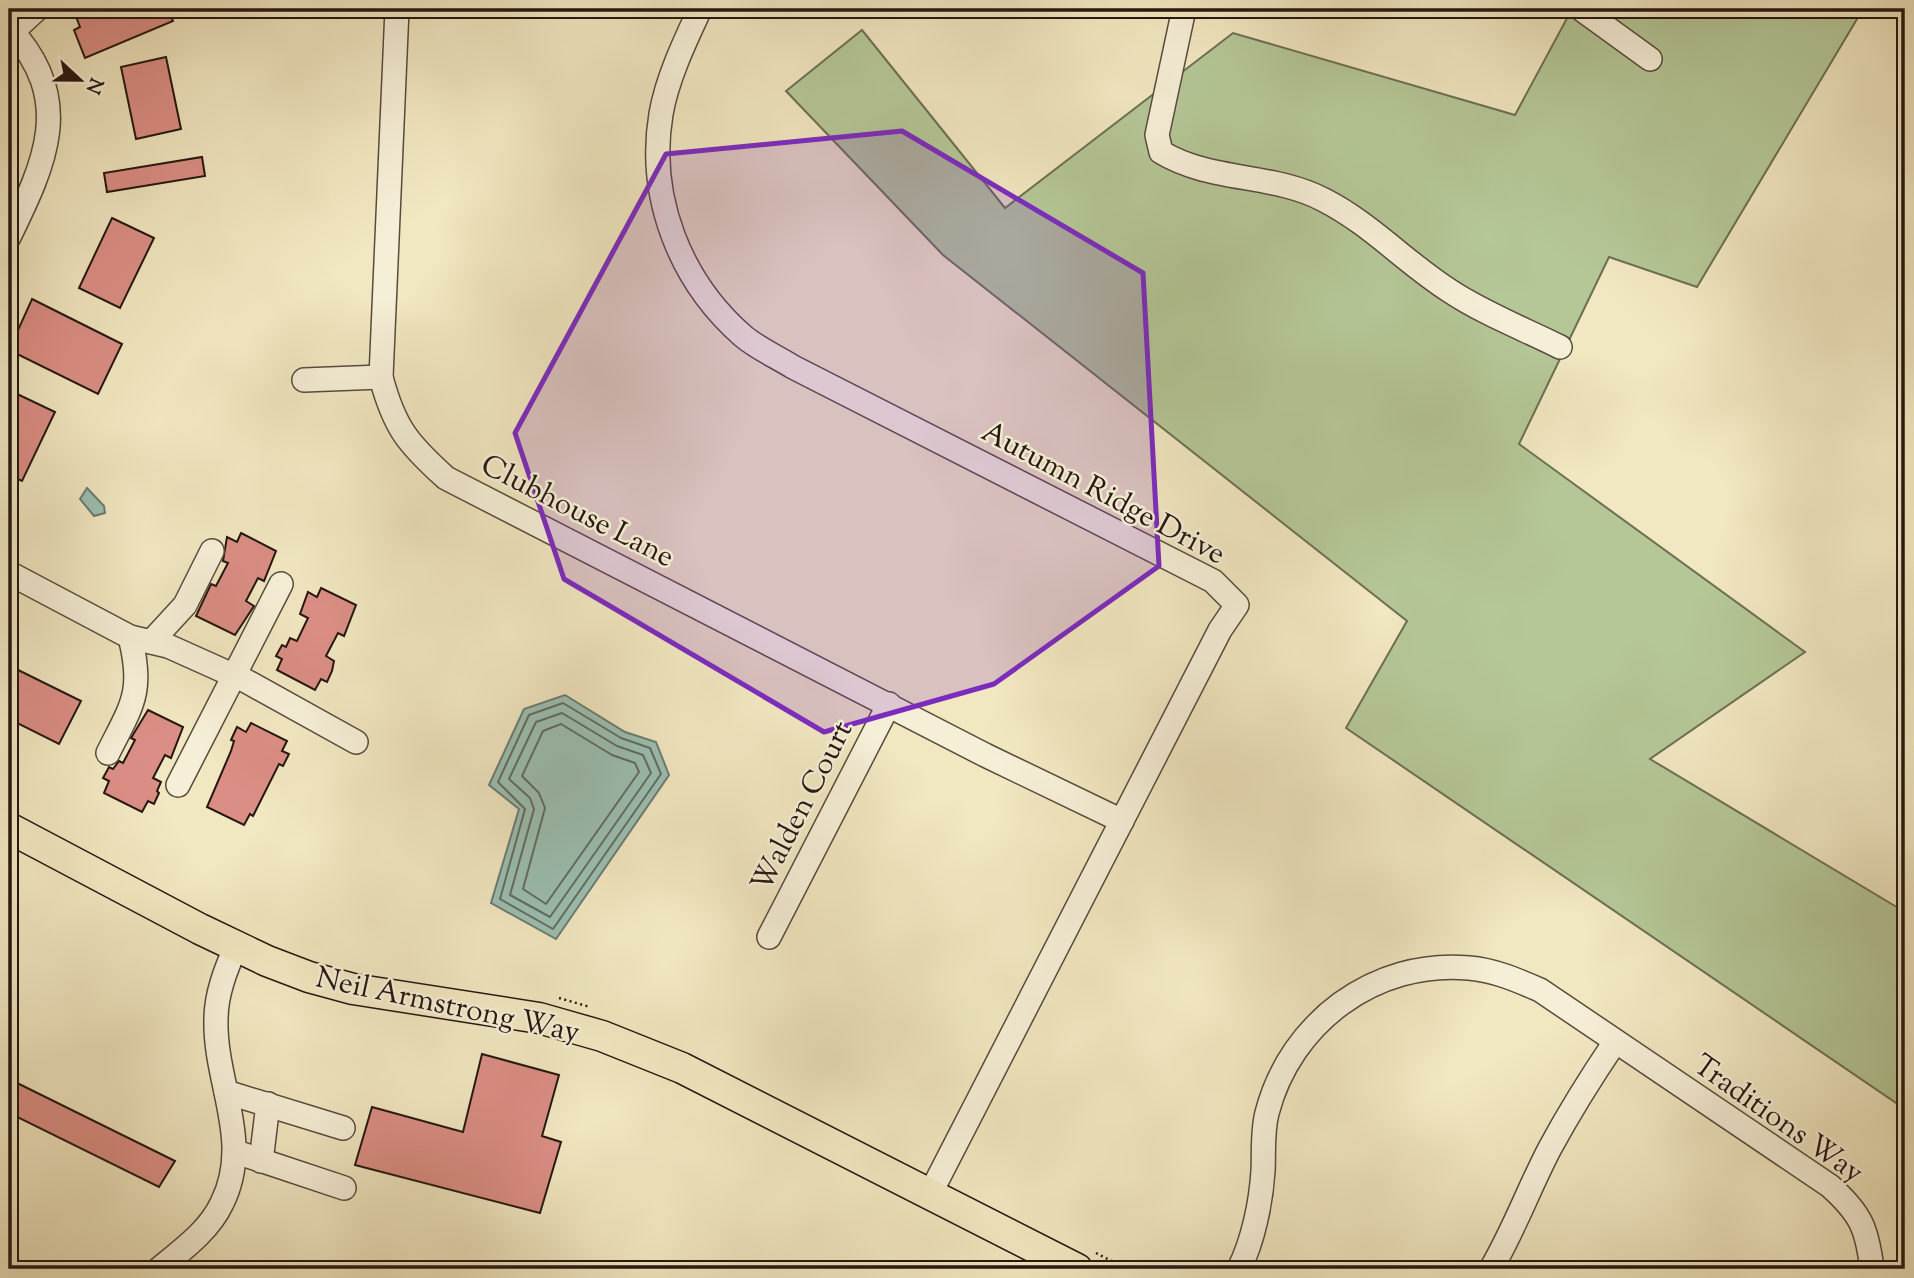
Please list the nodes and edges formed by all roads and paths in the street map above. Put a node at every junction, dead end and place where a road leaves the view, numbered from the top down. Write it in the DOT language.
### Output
graph roads {
  1 [pos="37,9"];
  2 [pos="397,9"];
  3 [pos="700,9"];
  4 [pos="1184,9"];
  5 [pos="1581,9"];
  6 [pos="10,30"];
  7 [pos="1650,59"];
  8 [pos="9,237"];
  9 [pos="1560,347"];
  10 [pos="381,377"];
  11 [pos="304,380"];
  12 [pos="212,551"];
  13 [pos="9,573"];
  14 [pos="281,584"];
  15 [pos="140,639"];
  16 [pos="234,675"];
  17 [pos="889,704"];
  18 [pos="356,742"];
  19 [pos="108,753"];
  20 [pos="178,785"];
  21 [pos="1122,821"];
  22 [pos="9,828"];
  23 [pos="769,937"];
  24 [pos="236,946"];
  25 [pos="1615,1042"];
  26 [pos="226,1092"];
  27 [pos="268,1104"];
  28 [pos="343,1128"];
  29 [pos="236,1152"];
  30 [pos="261,1161"];
  31 [pos="344,1188"];
  32 [pos="930,1194"];
  33 [pos="159,1269"];
  34 [pos="1077,1269"];
  35 [pos="1239,1269"];
  36 [pos="1491,1269"];
  37 [pos="1872,1269"];
  1 -- 6 [label="street"];
  2 -- 10 [label="street, Clubhouse Lane"];
  3 -- 21 [label="street, Autumn Ridge Drive"];
  4 -- 9 [label="street"];
  5 -- 7 [label="street"];
  6 -- 8 [label="street"];
  10 -- 11 [label="street"];
  10 -- 17 [label="street, Clubhouse Lane"];
  12 -- 15 [label="street"];
  13 -- 15 [label="street"];
  14 -- 16 [label="street"];
  15 -- 16 [label="street"];
  15 -- 19 [label="street"];
  16 -- 18 [label="street"];
  16 -- 20 [label="street"];
  17 -- 21 [label="street, Clubhouse Lane"];
  17 -- 23 [label="street, Walden Court"];
  21 -- 32 [label="street, Autumn Ridge Drive"];
  22 -- 24 [label="main road, Neil Armstrong Way"];
  24 -- 26 [label="street"];
  24 -- 32 [label="main road, Neil Armstrong Way"];
  25 -- 35 [label="street, Traditions Way"];
  25 -- 36 [label="street"];
  25 -- 37 [label="street, Traditions Way"];
  26 -- 27 [label="street"];
  26 -- 29 [label="street"];
  27 -- 28 [label="street"];
  27 -- 30 [label="street"];
  29 -- 30 [label="street"];
  29 -- 33 [label="street"];
  30 -- 31 [label="street"];
  32 -- 34 [label="main road, Neil Armstrong Way"];
}
